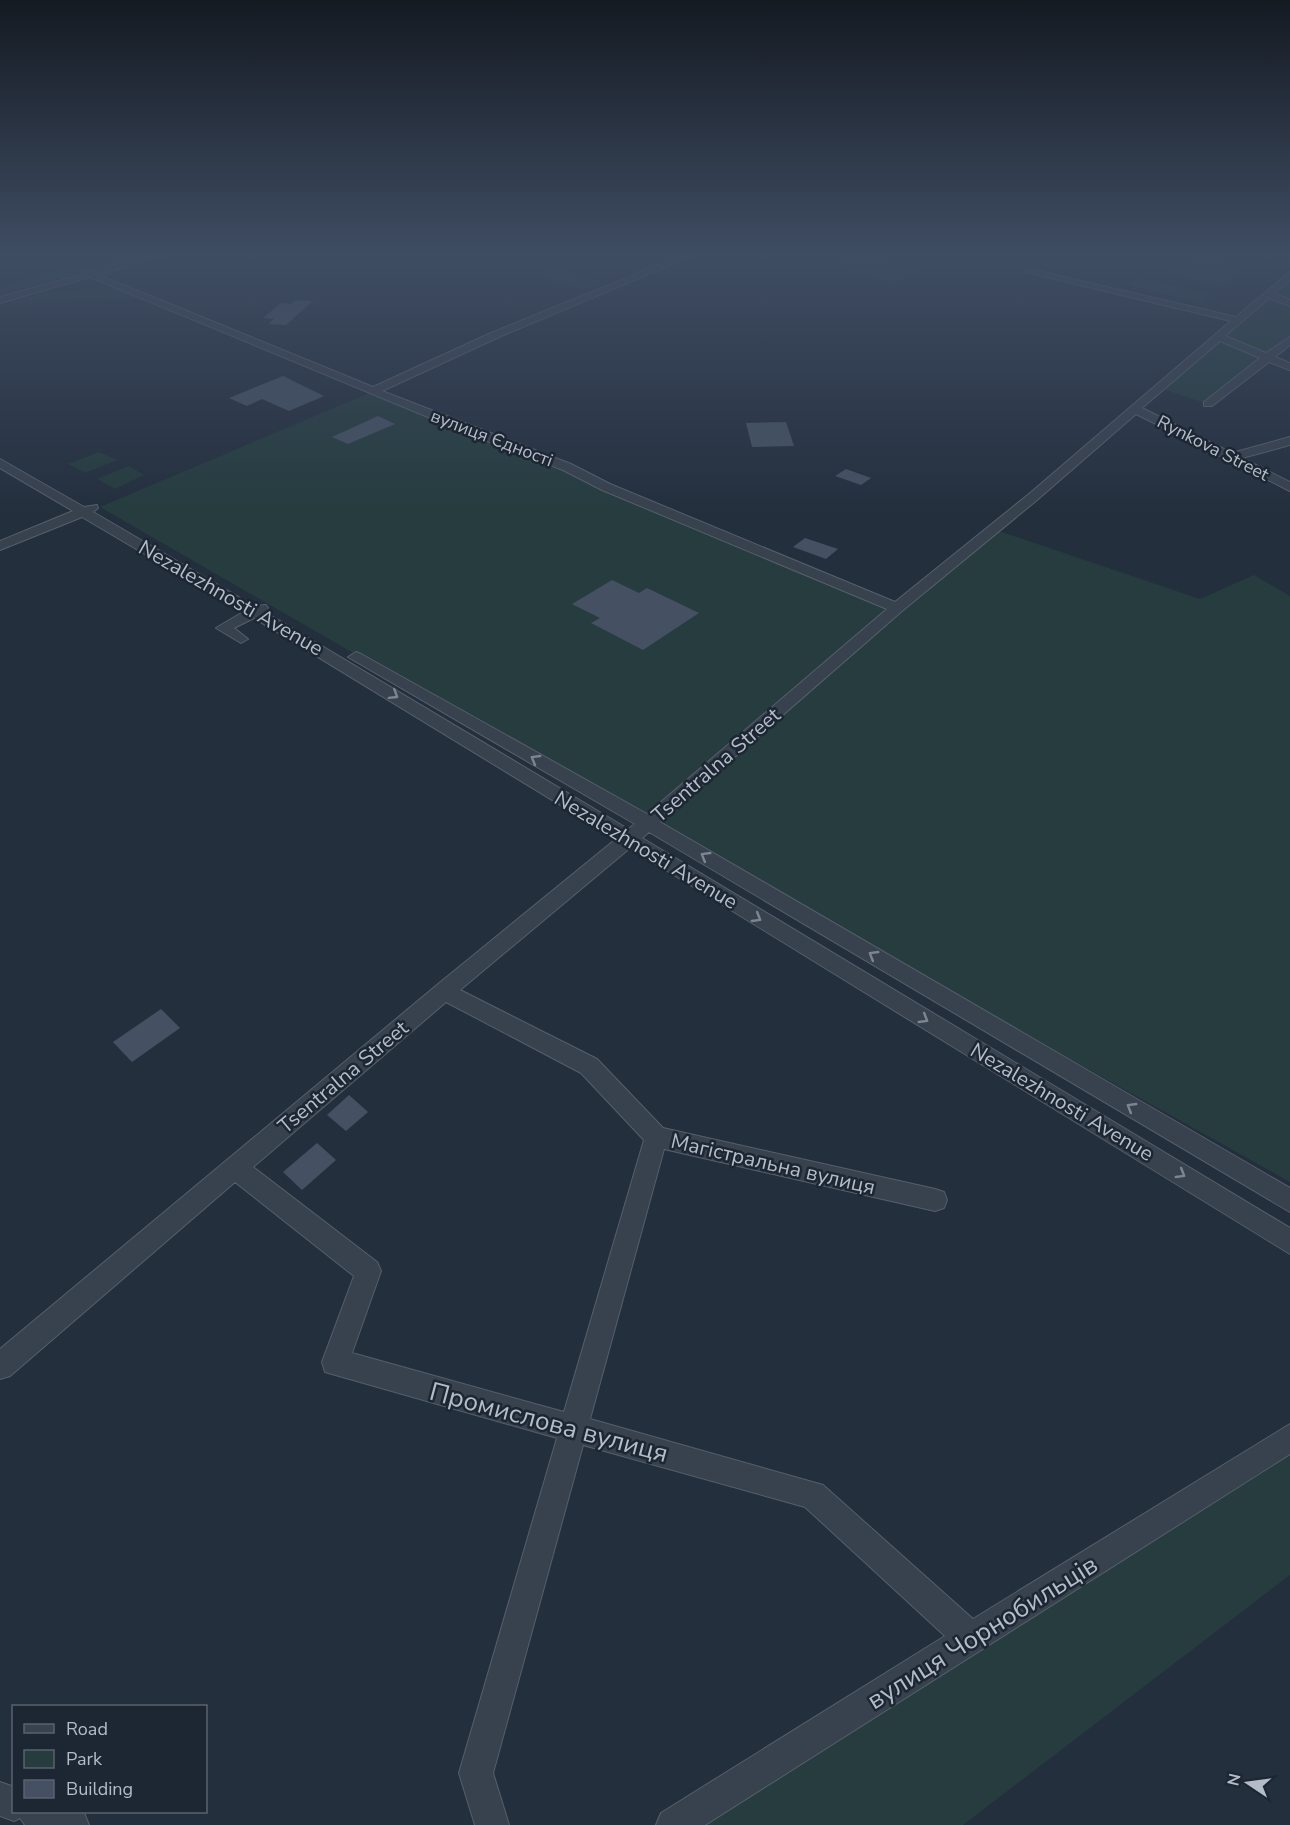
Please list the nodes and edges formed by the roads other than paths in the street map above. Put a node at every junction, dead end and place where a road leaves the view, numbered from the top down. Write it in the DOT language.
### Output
graph roads {
  1 [pos="246,339"];
  2 [pos="486,339"];
  3 [pos="1216,339"];
  4 [pos="1225,339"];
  5 [pos="1290,340"];
  6 [pos="1268,356"];
  7 [pos="1290,367"];
  8 [pos="374,391"];
  9 [pos="1208,404"];
  10 [pos="1135,409"];
  11 [pos="1290,441"];
  12 [pos="0,451"];
  13 [pos="1232,457"];
  14 [pos="0,463"];
  15 [pos="1290,487"];
  16 [pos="93,508"];
  17 [pos="0,546"];
  18 [pos="897,608"];
  19 [pos="260,609"];
  20 [pos="241,639"];
  21 [pos="648,823"];
  22 [pos="628,840"];
  23 [pos="444,991"];
  24 [pos="656,1137"];
  25 [pos="236,1168"];
  26 [pos="935,1200"];
  27 [pos="1290,1201"];
  28 [pos="1290,1242"];
  29 [pos="0,1366"];
  30 [pos="572,1428"];
  31 [pos="1290,1438"];
  32 [pos="972,1639"];
  33 [pos="38,1813"];
  34 [pos="72,1825"];
  35 [pos="492,1825"];
  36 [pos="673,1825"];
  1 -- 8 [label="street, вулиця Єдності"];
  2 -- 8 [label="street"];
  3 -- 10 [label="street, Tsentralna Street"];
  4 -- 6 [label="street"];
  5 -- 6 [label="street"];
  6 -- 7 [label="street"];
  6 -- 9 [label="street"];
  8 -- 18 [label="street, вулиця Єдності"];
  10 -- 13 [label="street, Rynkova Street"];
  10 -- 18 [label="street, Tsentralna Street"];
  11 -- 13 [label="street"];
  12 -- 16 [label="street, Nezalezhnosti Avenue"];
  13 -- 15 [label="street, Rynkova Street"];
  14 -- 16 [label="street, Nezalezhnosti Avenue"];
  16 -- 17 [label="street"];
  16 -- 19 [label="street, Nezalezhnosti Avenue"];
  18 -- 21 [label="street, Tsentralna Street"];
  19 -- 20 [label="street"];
  21 -- 19 [label="street, Nezalezhnosti Avenue, one-way"];
  19 -- 22 [label="street, Nezalezhnosti Avenue, one-way"];
  21 -- 22 [label="street, Tsentralna Street"];
  27 -- 21 [label="street, Nezalezhnosti Avenue, one-way"];
  22 -- 23 [label="street, Tsentralna Street"];
  22 -- 28 [label="street, Nezalezhnosti Avenue, one-way"];
  23 -- 24 [label="street, Магістральна вулиця"];
  23 -- 25 [label="street, Tsentralna Street"];
  24 -- 26 [label="street, Магістральна вулиця"];
  24 -- 30 [label="street"];
  25 -- 29 [label="street, Tsentralna Street"];
  25 -- 30 [label="street, Промислова вулиця"];
  30 -- 32 [label="street, Промислова вулиця"];
  30 -- 35 [label="street"];
  31 -- 32 [label="street, вулиця Чорнобильців"];
  32 -- 36 [label="street, вулиця Чорнобильців"];
  33 -- 34 [label="street"];
}
